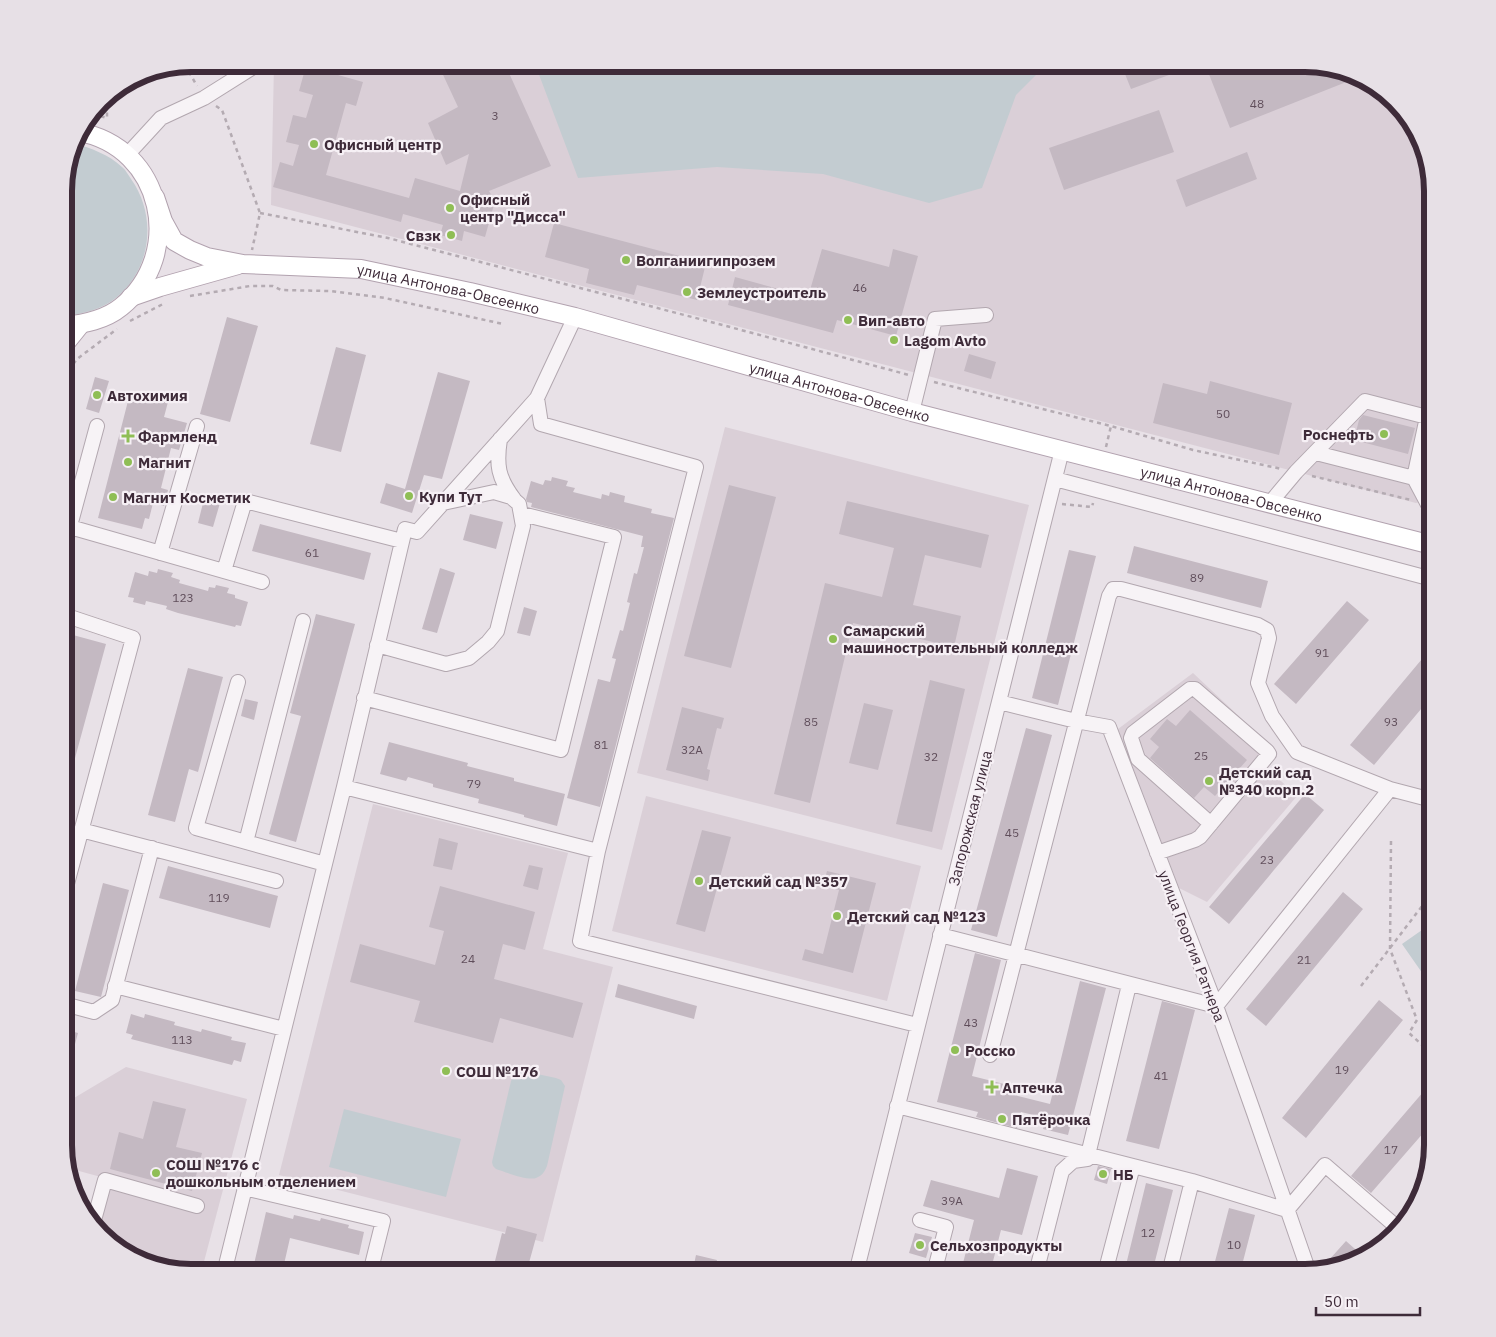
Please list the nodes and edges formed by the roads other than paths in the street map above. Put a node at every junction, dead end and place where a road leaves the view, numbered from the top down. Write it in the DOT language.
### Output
graph roads {
  1 [pos="244,73"];
  2 [pos="87,134"];
  3 [pos="127,155"];
  4 [pos="155,197"];
  5 [pos="247,264"];
  6 [pos="131,298"];
  7 [pos="986,315"];
  8 [pos="575,317"];
  9 [pos="73,325"];
  10 [pos="537,398"];
  11 [pos="912,412"];
  12 [pos="1423,416"];
  13 [pos="97,426"];
  14 [pos="197,426"];
  15 [pos="1423,435"];
  16 [pos="500,439"];
  17 [pos="1062,450"];
  18 [pos="1316,452"];
  19 [pos="1414,478"];
  20 [pos="1055,479"];
  21 [pos="1423,496"];
  22 [pos="514,500"];
  23 [pos="444,503"];
  24 [pos="1270,503"];
  25 [pos="522,514"];
  26 [pos="73,516"];
  27 [pos="73,528"];
  28 [pos="402,542"];
  29 [pos="1423,543"];
  30 [pos="160,553"];
  31 [pos="224,571"];
  32 [pos="1423,577"];
  33 [pos="262,582"];
  34 [pos="73,619"];
  35 [pos="302,621"];
  36 [pos="377,645"];
  37 [pos="238,682"];
  38 [pos="364,698"];
  39 [pos="999,702"];
  40 [pos="1076,721"];
  41 [pos="344,787"];
  42 [pos="1390,789"];
  43 [pos="1424,798"];
  44 [pos="1210,824"];
  45 [pos="81,830"];
  46 [pos="246,842"];
  47 [pos="152,848"];
  48 [pos="598,851"];
  49 [pos="1157,853"];
  50 [pos="73,860"];
  51 [pos="325,864"];
  52 [pos="276,881"];
  53 [pos="940,935"];
  54 [pos="1016,955"];
  55 [pos="1129,985"];
  56 [pos="115,986"];
  57 [pos="73,1006"];
  58 [pos="1216,1006"];
  59 [pos="918,1025"];
  60 [pos="284,1029"];
  61 [pos="990,1056"];
  62 [pos="897,1106"];
  63 [pos="1087,1155"];
  64 [pos="1132,1166"];
  65 [pos="1192,1180"];
  66 [pos="244,1188"];
  67 [pos="196,1206"];
  68 [pos="1287,1210"];
  69 [pos="95,1216"];
  70 [pos="920,1220"];
  71 [pos="1394,1224"];
  72 [pos="226,1264"];
  73 [pos="372,1264"];
  74 [pos="859,1264"];
  75 [pos="936,1264"];
  76 [pos="1038,1264"];
  77 [pos="1107,1264"];
  78 [pos="1171,1264"];
  79 [pos="1305,1264"];
  1 -- 3 [label="street"];
  2 -- 3 [label="main road"];
  3 -- 4 [label="main road"];
  4 -- 5 [label="main road, улица Антонова-Овсеенко"];
  4 -- 6 [label="main road"];
  5 -- 6 [label="main road, улица Антонова-Овсеенко"];
  5 -- 8 [label="main road, улица Антонова-Овсеенко"];
  6 -- 9 [label="main road"];
  7 -- 11 [label="street"];
  8 -- 10 [label="street"];
  8 -- 11 [label="main road, улица Антонова-Овсеенко"];
  10 -- 16 [label="street"];
  10 -- 48 [label="street"];
  11 -- 17 [label="main road, улица Антонова-Овсеенко"];
  12 -- 18 [label="street"];
  13 -- 26 [label="street"];
  14 -- 30 [label="street"];
  15 -- 19 [label="street"];
  16 -- 22 [label="street"];
  16 -- 23 [label="street"];
  17 -- 20 [label="street, Запорожская улица"];
  17 -- 24 [label="main road, улица Антонова-Овсеенко"];
  18 -- 19 [label="street"];
  18 -- 24 [label="street"];
  19 -- 21 [label="street"];
  20 -- 32 [label="street"];
  20 -- 39 [label="street, Запорожская улица"];
  22 -- 23 [label="street"];
  22 -- 25 [label="street"];
  23 -- 28 [label="street"];
  24 -- 29 [label="main road, улица Антонова-Овсеенко"];
  25 -- 36 [label="street"];
  25 -- 38 [label="street"];
  27 -- 30 [label="street"];
  28 -- 31 [label="street"];
  28 -- 36 [label="street"];
  30 -- 31 [label="street"];
  31 -- 33 [label="street"];
  34 -- 45 [label="street"];
  35 -- 46 [label="street"];
  36 -- 38 [label="street"];
  37 -- 46 [label="street"];
  38 -- 41 [label="street"];
  39 -- 40 [label="street, улица Георгия Ратнера"];
  39 -- 53 [label="street, Запорожская улица"];
  40 -- 42 [label="street"];
  40 -- 49 [label="street, улица Георгия Ратнера"];
  40 -- 54 [label="street"];
  41 -- 48 [label="street"];
  41 -- 51 [label="street"];
  42 -- 43 [label="street"];
  42 -- 58 [label="street"];
  44 -- 44 [label="street"];
  44 -- 49 [label="street"];
  45 -- 47 [label="street"];
  45 -- 50 [label="street"];
  46 -- 51 [label="street"];
  47 -- 52 [label="street"];
  47 -- 56 [label="street"];
  48 -- 59 [label="street"];
  49 -- 58 [label="street, улица Георгия Ратнера"];
  51 -- 60 [label="street"];
  53 -- 54 [label="street"];
  53 -- 59 [label="street, Запорожская улица"];
  54 -- 55 [label="street"];
  54 -- 61 [label="street"];
  55 -- 58 [label="street"];
  55 -- 63 [label="street"];
  56 -- 57 [label="street"];
  56 -- 60 [label="street"];
  58 -- 68 [label="street, улица Георгия Ратнера"];
  59 -- 62 [label="street, Запорожская улица"];
  60 -- 66 [label="street"];
  62 -- 63 [label="street"];
  62 -- 74 [label="street, Запорожская улица"];
  63 -- 64 [label="street"];
  63 -- 76 [label="street"];
  64 -- 65 [label="street"];
  64 -- 77 [label="street"];
  65 -- 68 [label="street"];
  65 -- 78 [label="street"];
  66 -- 72 [label="street"];
  66 -- 73 [label="street"];
  67 -- 69 [label="street"];
  68 -- 71 [label="street"];
  68 -- 79 [label="street, улица Георгия Ратнера"];
  70 -- 75 [label="street"];
}
